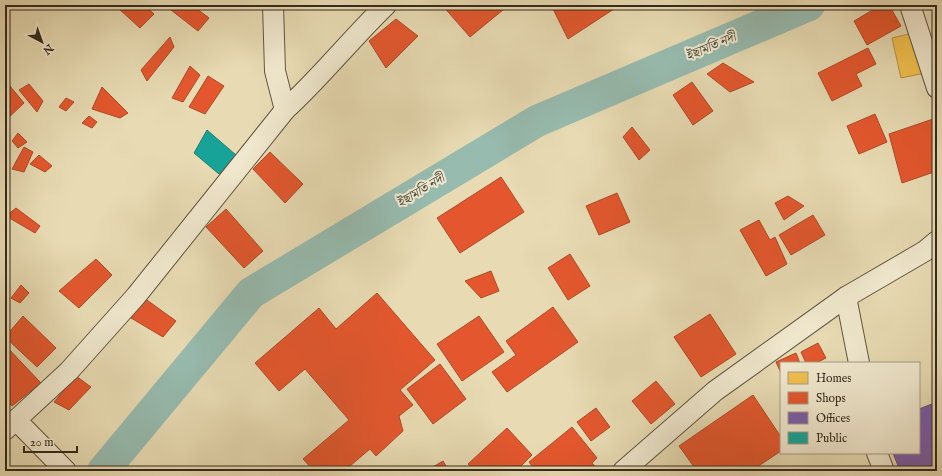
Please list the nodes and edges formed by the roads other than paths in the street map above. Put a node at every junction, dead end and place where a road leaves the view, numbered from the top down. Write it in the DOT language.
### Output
graph roads {
  1 [pos="273,5"];
  2 [pos="386,5"];
  3 [pos="910,5"];
  4 [pos="937,88"];
  5 [pos="285,110"];
  6 [pos="937,241"];
  7 [pos="846,297"];
  8 [pos="859,362"];
  9 [pos="11,425"];
  10 [pos="878,454"];
  11 [pos="66,471"];
  12 [pos="623,471"];
  13 [pos="884,471"];
  1 -- 5 [label="street"];
  2 -- 5 [label="street"];
  3 -- 4 [label="street"];
  5 -- 9 [label="street"];
  6 -- 7 [label="street"];
  7 -- 8 [label="street"];
  7 -- 12 [label="street"];
  9 -- 11 [label="street"];
  10 -- 13 [label="street"];
}
